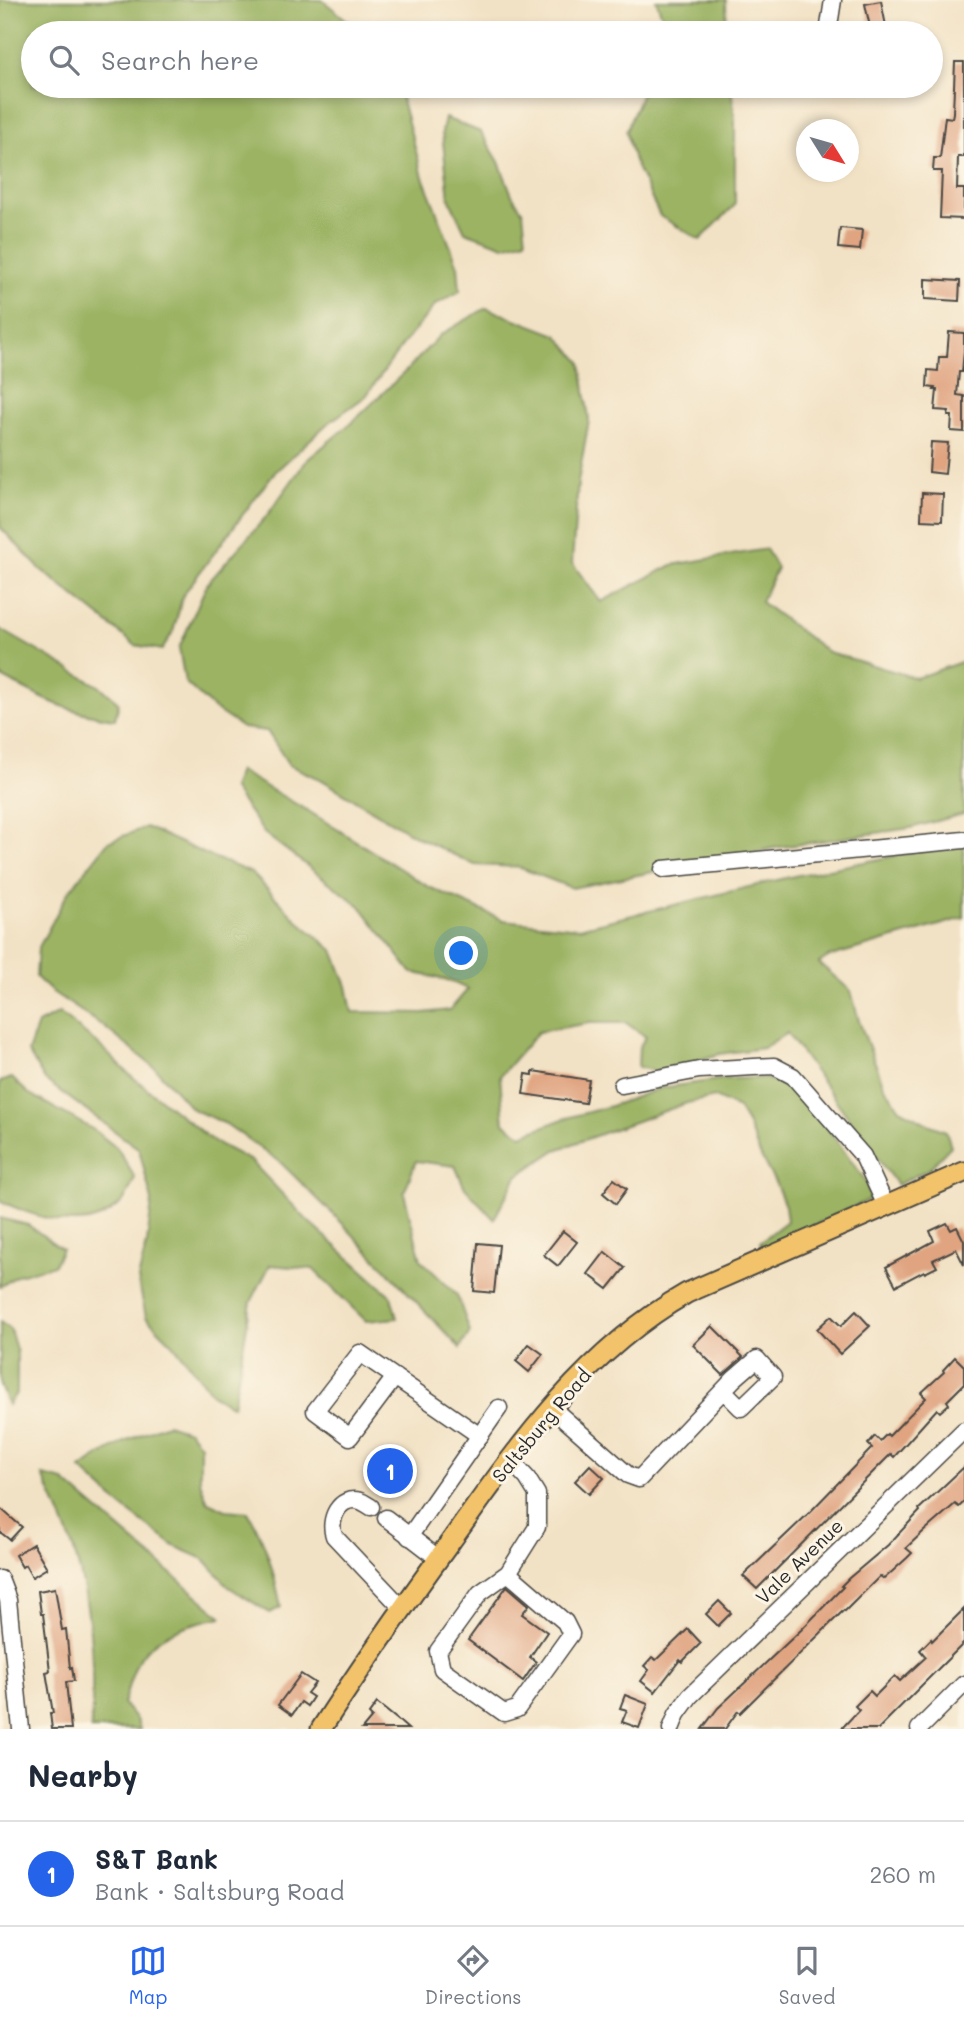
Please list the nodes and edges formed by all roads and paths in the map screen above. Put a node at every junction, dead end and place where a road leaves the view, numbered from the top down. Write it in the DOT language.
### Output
graph roads {
  1 [pos="833,0"];
  2 [pos="831,21"];
  3 [pos="964,840"];
  4 [pos="663,869"];
  5 [pos="622,1085"];
  6 [pos="964,1172"];
  7 [pos="886,1206"];
  8 [pos="395,1377"];
  9 [pos="724,1391"];
  10 [pos="499,1408"];
  11 [pos="552,1408"];
  12 [pos="964,1430"];
  13 [pos="480,1436"];
  14 [pos="511,1461"];
  15 [pos="371,1507"];
  16 [pos="386,1518"];
  17 [pos="409,1537"];
  18 [pos="438,1558"];
  19 [pos="508,1573"];
  20 [pos="0,1579"];
  21 [pos="402,1609"];
  22 [pos="964,1684"];
  23 [pos="21,1729"];
  24 [pos="321,1729"];
  25 [pos="671,1729"];
  26 [pos="919,1729"];
  1 -- 2 [label="street"];
  3 -- 4 [label="street"];
  5 -- 7 [label="street"];
  6 -- 7 [label="main road, Saltsburg Road"];
  7 -- 11 [label="main road, Saltsburg Road"];
  8 -- 8 [label="street"];
  8 -- 13 [label="street"];
  9 -- 11 [label="street"];
  10 -- 13 [label="street"];
  11 -- 14 [label="main road, Saltsburg Road"];
  12 -- 25 [label="street, Vale Avenue"];
  13 -- 17 [label="street"];
  14 -- 18 [label="main road, Saltsburg Road"];
  14 -- 19 [label="street"];
  15 -- 21 [label="street"];
  16 -- 17 [label="street"];
  17 -- 18 [label="street"];
  18 -- 21 [label="main road, Saltsburg Road"];
  19 -- 19 [label="street"];
  20 -- 23 [label="street"];
  21 -- 24 [label="main road, Saltsburg Road"];
  22 -- 26 [label="street"];
}
